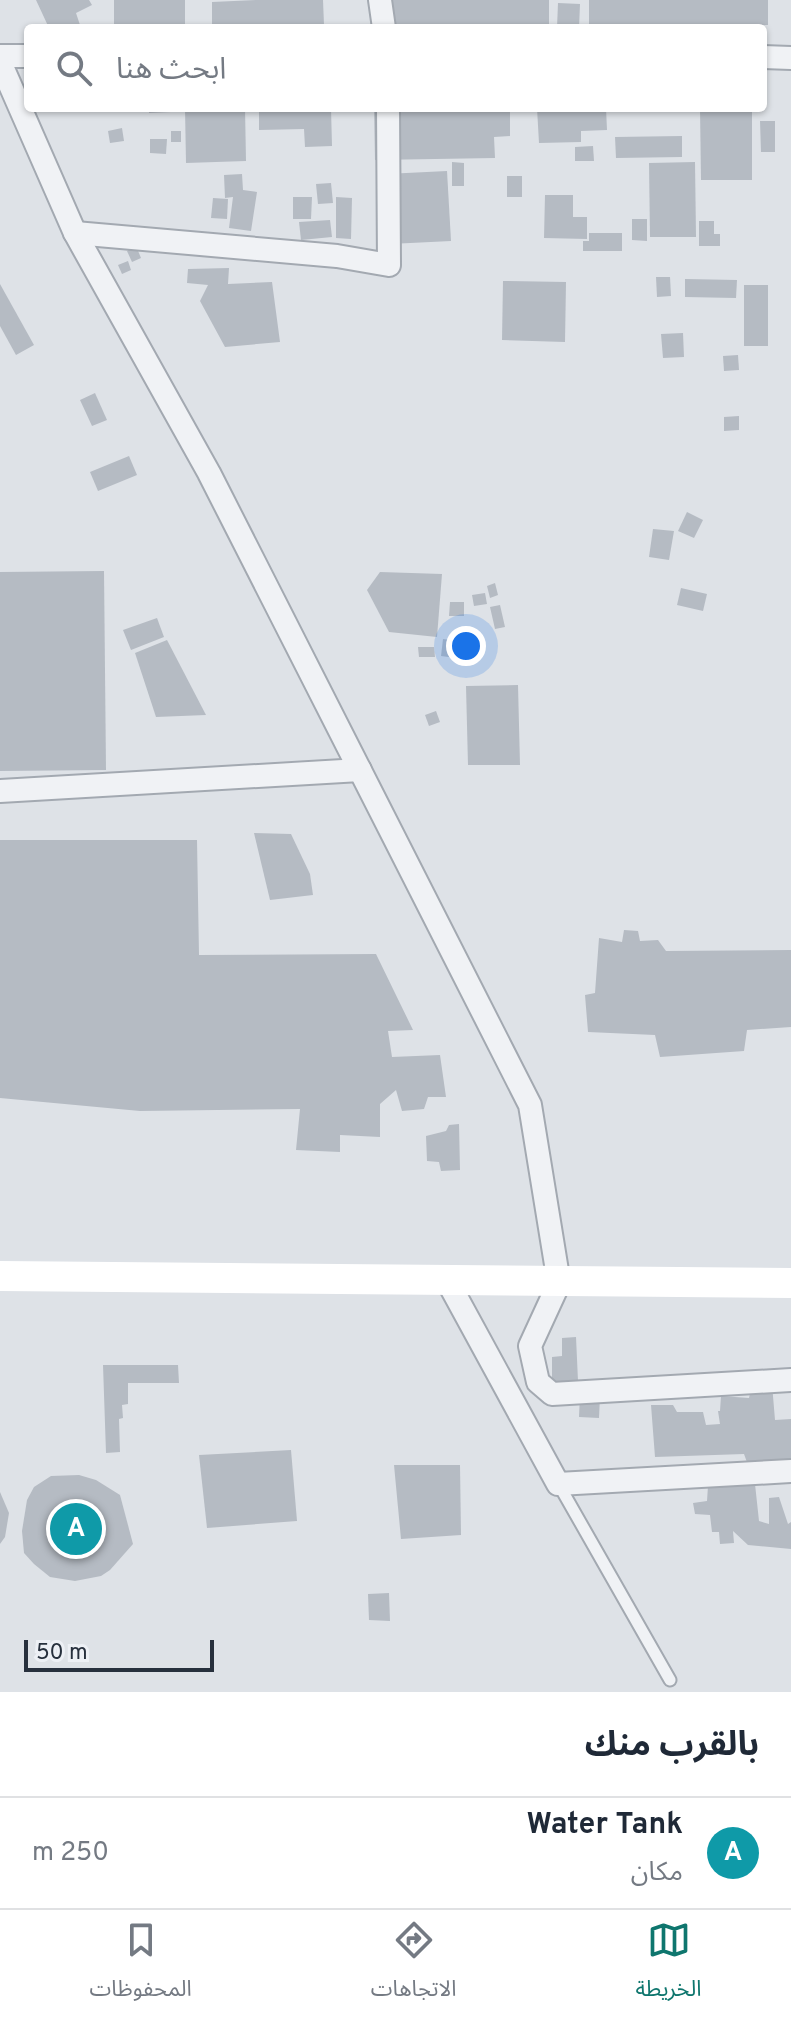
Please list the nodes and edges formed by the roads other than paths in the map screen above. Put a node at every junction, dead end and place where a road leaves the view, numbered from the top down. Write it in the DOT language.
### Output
graph roads {
  1 [pos="380,0"];
  2 [pos="383,24"];
  3 [pos="24,56"];
  4 [pos="767,57"];
  5 [pos="791,58"];
  6 [pos="0,59"];
  7 [pos="388,112"];
  8 [pos="75,233"];
  9 [pos="360,770"];
  10 [pos="0,791"];
  11 [pos="0,1276"];
  12 [pos="448,1282"];
  13 [pos="559,1283"];
  14 [pos="791,1283"];
  15 [pos="791,1380"];
  16 [pos="791,1471"];
  17 [pos="558,1484"];
  18 [pos="670,1680"];
  1 -- 2 [label="street"];
  3 -- 6 [label="street"];
  4 -- 5 [label="street"];
  6 -- 8 [label="street"];
  7 -- 8 [label="street"];
  8 -- 9 [label="street"];
  9 -- 10 [label="street"];
  9 -- 13 [label="street"];
  11 -- 12 [label="street"];
  12 -- 13 [label="street"];
  12 -- 17 [label="street"];
  13 -- 14 [label="street"];
  13 -- 15 [label="street"];
  16 -- 17 [label="street"];
  17 -- 18 [label="lane"];
}
